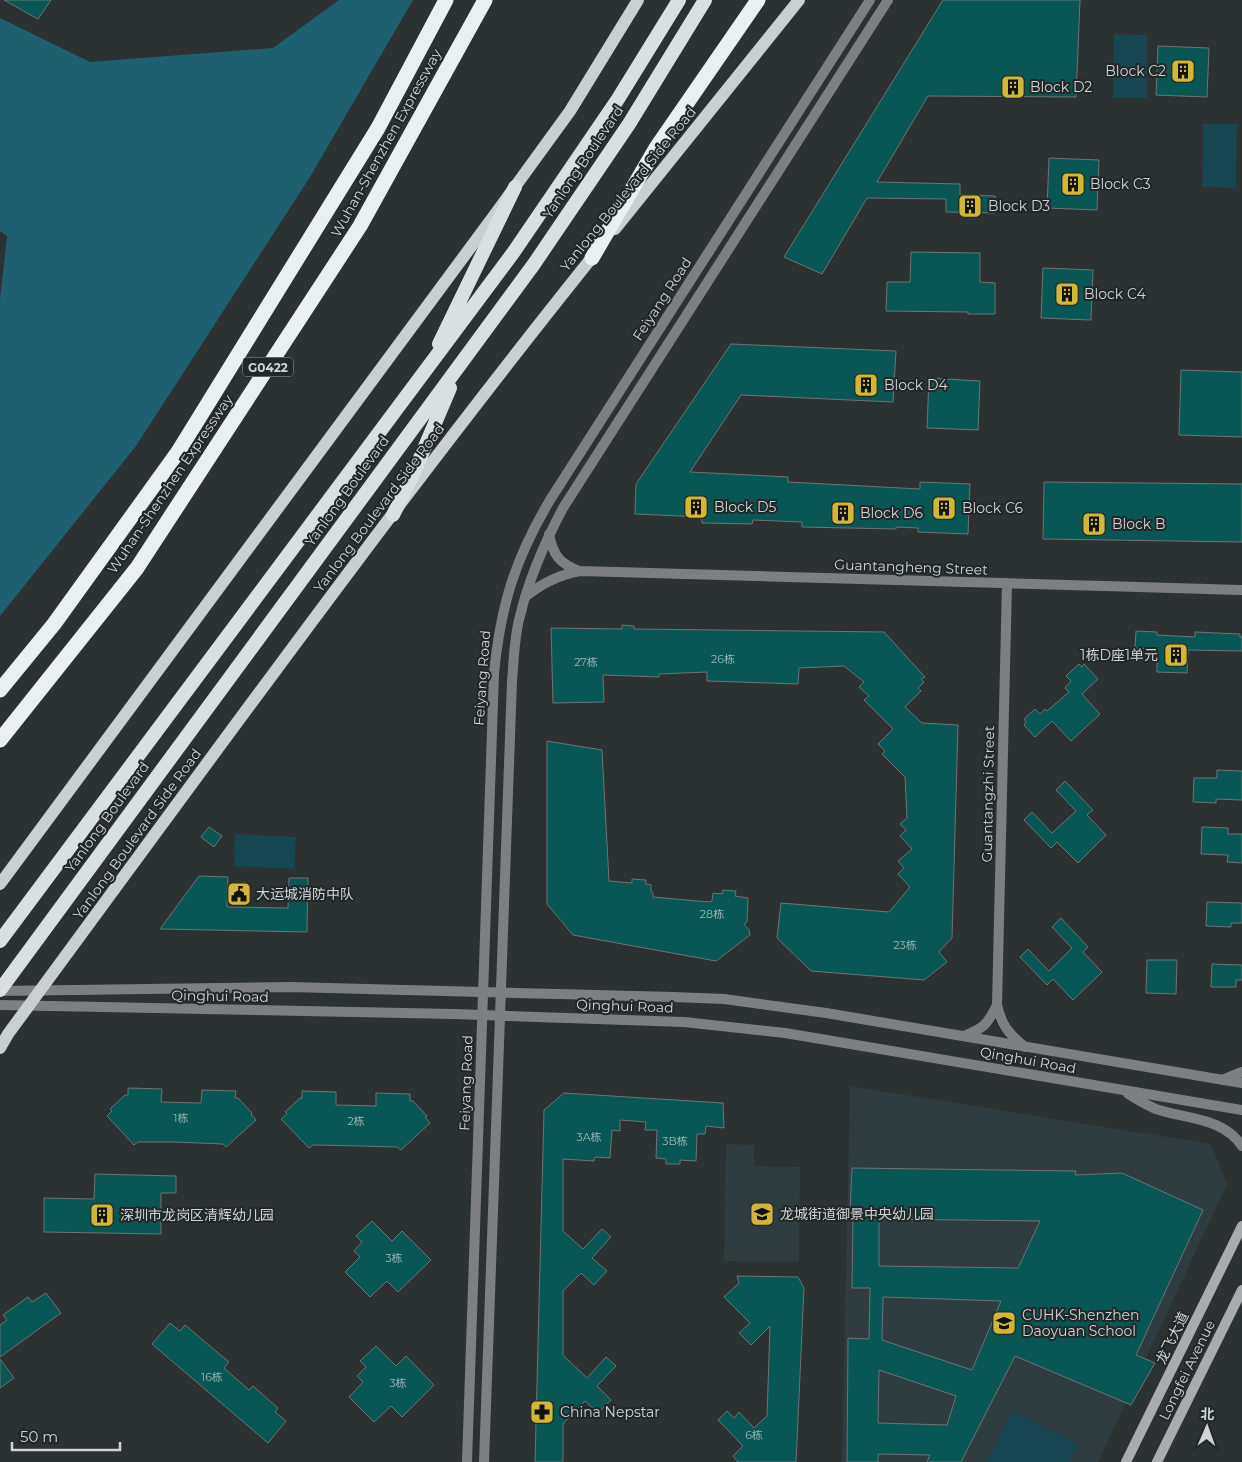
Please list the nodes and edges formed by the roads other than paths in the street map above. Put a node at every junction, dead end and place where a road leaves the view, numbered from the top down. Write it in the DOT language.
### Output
graph roads {
  1 [pos="446,0"];
  2 [pos="485,0"];
  3 [pos="638,0"];
  4 [pos="679,0"];
  5 [pos="705,0"];
  6 [pos="758,0"];
  7 [pos="799,0"];
  8 [pos="870,0"];
  9 [pos="888,0"];
  10 [pos="515,187"];
  11 [pos="592,258"];
  12 [pos="462,360"];
  13 [pos="423,375"];
  14 [pos="392,515"];
  15 [pos="549,534"];
  16 [pos="580,571"];
  17 [pos="1007,583"];
  18 [pos="1242,590"];
  19 [pos="525,597"];
  20 [pos="0,690"];
  21 [pos="0,740"];
  22 [pos="0,884"];
  23 [pos="0,941"];
  24 [pos="41,990"];
  25 [pos="0,991"];
  26 [pos="483,992"];
  27 [pos="500,992"];
  28 [pos="0,1005"];
  29 [pos="997,1005"];
  30 [pos="29,1006"];
  31 [pos="482,1016"];
  32 [pos="500,1016"];
  33 [pos="964,1036"];
  34 [pos="1025,1046"];
  35 [pos="0,1048"];
  36 [pos="1242,1072"];
  37 [pos="1222,1080"];
  38 [pos="1242,1083"];
  39 [pos="1121,1090"];
  40 [pos="1242,1110"];
  41 [pos="1242,1146"];
  42 [pos="1242,1226"];
  43 [pos="1242,1290"];
  44 [pos="467,1462"];
  45 [pos="484,1462"];
  46 [pos="1126,1462"];
  47 [pos="1157,1462"];
  1 -- 20 [label="highway, Wuhan-Shenzhen Expressway / G0422"];
  2 -- 21 [label="highway, Wuhan-Shenzhen Expressway / G0422"];
  3 -- 10 [label="main road"];
  4 -- 13 [label="highway, Yanlong Boulevard"];
  5 -- 12 [label="highway, Yanlong Boulevard"];
  6 -- 11 [label="highway"];
  7 -- 11 [label="main road, Yanlong Boulevard Side Road"];
  8 -- 26 [label="street, Feiyang Road"];
  9 -- 15 [label="street, Feiyang Road"];
  10 -- 13 [label="highway"];
  10 -- 22 [label="main road"];
  11 -- 14 [label="main road, Yanlong Boulevard Side Road"];
  12 -- 14 [label="highway"];
  12 -- 25 [label="highway, Yanlong Boulevard"];
  13 -- 23 [label="highway, Yanlong Boulevard"];
  14 -- 24 [label="main road, Yanlong Boulevard Side Road"];
  15 -- 16 [label="street, Guantangheng Street"];
  15 -- 19 [label="street, Feiyang Road"];
  16 -- 17 [label="street, Guantangheng Street"];
  16 -- 19 [label="street, Guantangheng Street"];
  17 -- 18 [label="street, Guantangheng Street"];
  17 -- 29 [label="street, Guantangzhi Street"];
  19 -- 27 [label="street, Feiyang Road"];
  24 -- 25 [label="street, Qinghui Road"];
  24 -- 26 [label="street, Qinghui Road"];
  24 -- 30 [label="main road, Yanlong Boulevard Side Road"];
  26 -- 27 [label="street, Qinghui Road"];
  26 -- 31 [label="street, Feiyang Road"];
  27 -- 32 [label="street, Feiyang Road"];
  27 -- 33 [label="street, Qinghui Road"];
  28 -- 30 [label="street, Qinghui Road"];
  29 -- 33 [label="street"];
  29 -- 34 [label="street, Guantangzhi Street"];
  30 -- 31 [label="street, Qinghui Road"];
  30 -- 35 [label="main road, Yanlong Boulevard Side Road"];
  31 -- 32 [label="street, Qinghui Road"];
  31 -- 44 [label="street, Feiyang Road"];
  32 -- 39 [label="street, Qinghui Road"];
  32 -- 45 [label="street, Feiyang Road"];
  33 -- 34 [label="street, Qinghui Road"];
  34 -- 37 [label="street, Qinghui Road"];
  36 -- 37 [label="street"];
  37 -- 38 [label="street, Qinghui Road"];
  39 -- 40 [label="street, Qinghui Road"];
  39 -- 41 [label="street"];
  42 -- 46 [label="main road, 龙飞大道"];
  43 -- 47 [label="main road, Longfei Avenue"];
}
